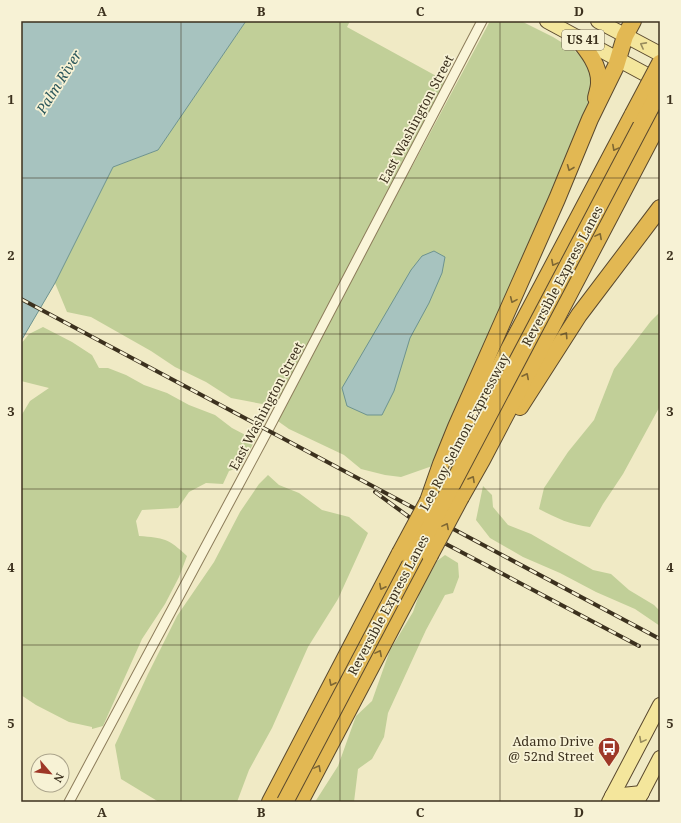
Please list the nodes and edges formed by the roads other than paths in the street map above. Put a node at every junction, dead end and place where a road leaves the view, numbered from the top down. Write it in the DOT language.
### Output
graph roads {
  1 [pos="482,21"];
  2 [pos="547,21"];
  3 [pos="598,21"];
  4 [pos="633,21"];
  5 [pos="625,36"];
  6 [pos="577,38"];
  7 [pos="660,54"];
  8 [pos="618,60"];
  9 [pos="660,63"];
  10 [pos="660,82"];
  11 [pos="660,90"];
  12 [pos="590,119"];
  13 [pos="660,121"];
  14 [pos="660,208"];
  15 [pos="482,460"];
  16 [pos="436,483"];
  17 [pos="660,705"];
  18 [pos="660,758"];
  19 [pos="78,784"];
  20 [pos="639,797"];
  21 [pos="610,799"];
  22 [pos="69,802"];
  23 [pos="77,802"];
  24 [pos="270,802"];
  25 [pos="285,802"];
  26 [pos="300,802"];
  1 -- 19 [label="street, East Washington Street"];
  2 -- 6 [label="main road, US 41"];
  3 -- 5 [label="main road, US 41"];
  4 -- 5 [label="highway"];
  7 -- 5 [label="main road, US 41, one-way"];
  5 -- 8 [label="highway"];
  6 -- 8 [label="main road, US 41"];
  6 -- 12 [label="highway"];
  8 -- 10 [label="main road, US 41"];
  8 -- 12 [label="highway"];
  9 -- 16 [label="highway, Lee Roy Selmon Expressway, one-way, bridge"];
  11 -- 25 [label="highway, Reversible Express Lanes, bridge"];
  12 -- 16 [label="highway, one-way"];
  15 -- 13 [label="highway, one-way"];
  15 -- 14 [label="highway, one-way"];
  26 -- 15 [label="highway, one-way, bridge"];
  16 -- 24 [label="highway, Lee Roy Selmon Expressway, one-way, bridge"];
  17 -- 21 [label="main road, one-way"];
  18 -- 20 [label="main road"];
  19 -- 22 [label="street, East Washington Street"];
  19 -- 23 [label="street"];
  20 -- 21 [label="main road"];
}
